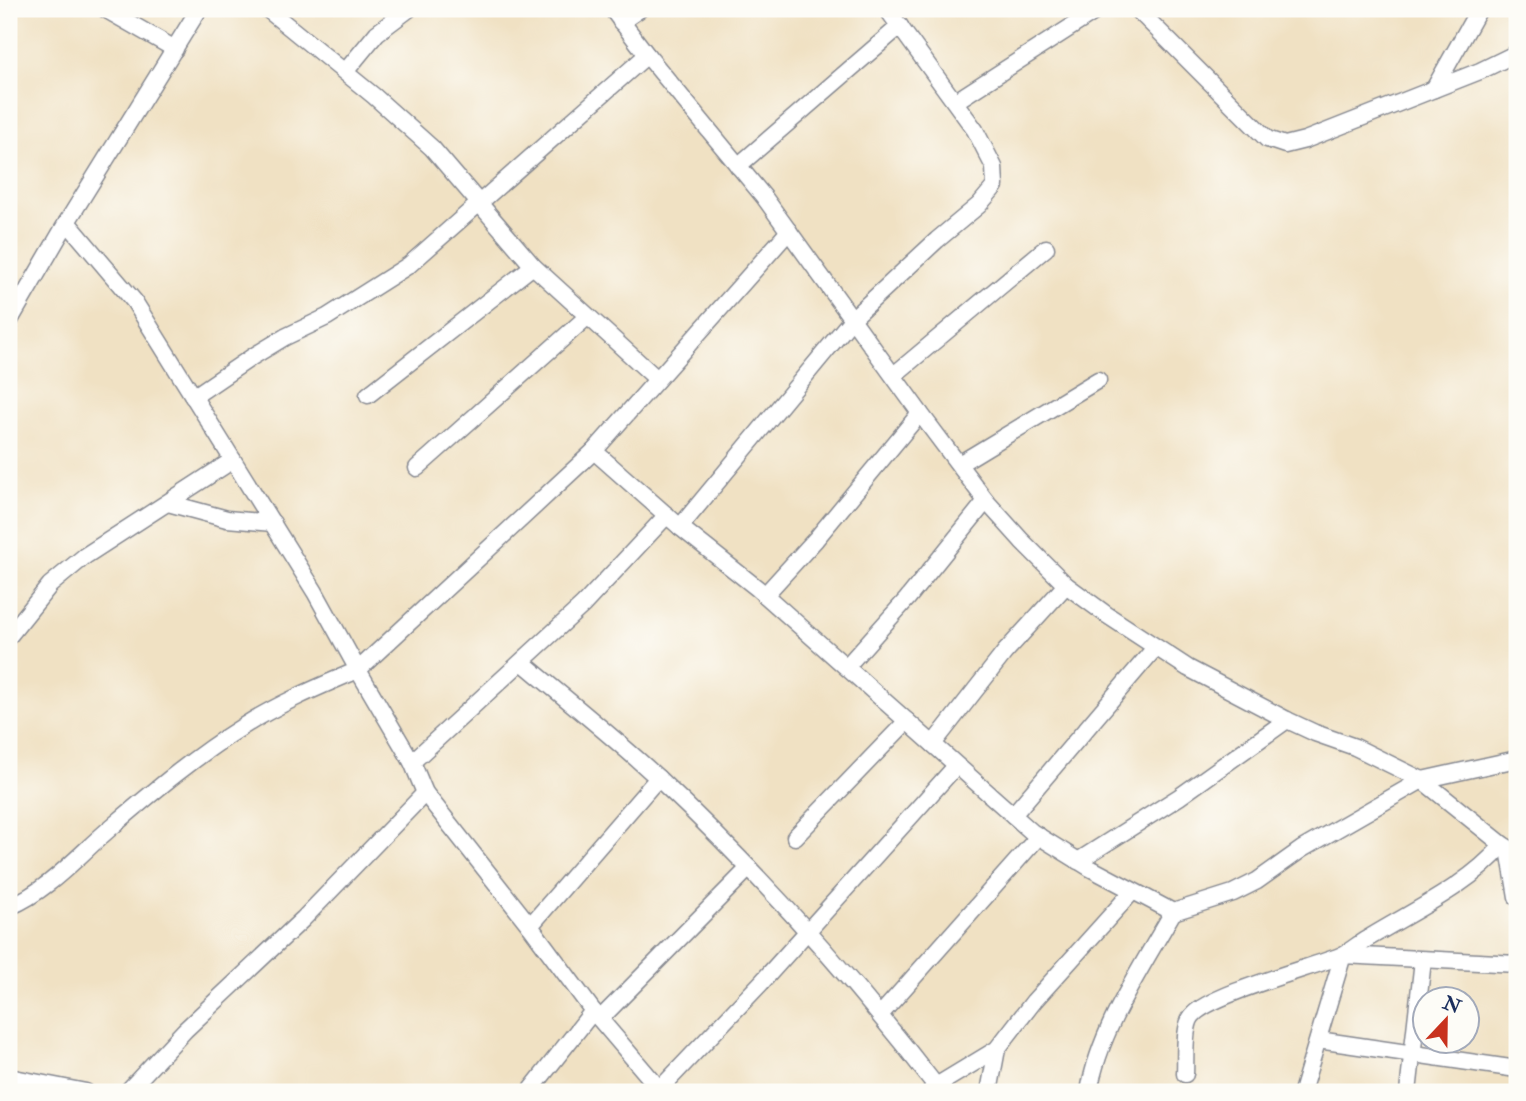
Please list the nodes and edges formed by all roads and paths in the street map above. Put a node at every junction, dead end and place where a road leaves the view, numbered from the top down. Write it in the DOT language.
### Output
graph roads {
  1 [pos="105,9"];
  2 [pos="199,9"];
  3 [pos="267,9"];
  4 [pos="409,9"];
  5 [pos="640,9"];
  6 [pos="887,9"];
  7 [pos="1137,9"];
  8 [pos="1479,9"];
  9 [pos="1090,11"];
  10 [pos="617,15"];
  11 [pos="900,26"];
  12 [pos="175,49"];
  13 [pos="1517,53"];
  14 [pos="647,55"];
  15 [pos="345,72"];
  16 [pos="1434,89"];
  17 [pos="956,100"];
  18 [pos="738,166"];
  19 [pos="480,202"];
  20 [pos="66,222"];
  21 [pos="789,231"];
  22 [pos="1045,248"];
  23 [pos="533,266"];
  24 [pos="587,317"];
  25 [pos="853,318"];
  26 [pos="9,322"];
  27 [pos="894,374"];
  28 [pos="657,379"];
  29 [pos="1098,380"];
  30 [pos="368,395"];
  31 [pos="192,397"];
  32 [pos="920,413"];
  33 [pos="594,451"];
  34 [pos="233,460"];
  35 [pos="959,464"];
  36 [pos="417,468"];
  37 [pos="986,501"];
  38 [pos="168,503"];
  39 [pos="667,515"];
  40 [pos="272,523"];
  41 [pos="680,527"];
  42 [pos="1066,585"];
  43 [pos="765,595"];
  44 [pos="9,636"];
  45 [pos="1156,648"];
  46 [pos="522,662"];
  47 [pos="846,666"];
  48 [pos="358,670"];
  49 [pos="1287,720"];
  50 [pos="907,721"];
  51 [pos="933,744"];
  52 [pos="1517,759"];
  53 [pos="412,762"];
  54 [pos="956,766"];
  55 [pos="658,778"];
  56 [pos="1422,780"];
  57 [pos="425,793"];
  58 [pos="1013,815"];
  59 [pos="1040,836"];
  60 [pos="795,837"];
  61 [pos="1510,849"];
  62 [pos="1079,861"];
  63 [pos="749,868"];
  64 [pos="1132,892"];
  65 [pos="1517,897"];
  66 [pos="9,907"];
  67 [pos="1173,912"];
  68 [pos="530,926"];
  69 [pos="807,930"];
  70 [pos="1343,955"];
  71 [pos="1423,960"];
  72 [pos="1517,964"];
  73 [pos="1420,986"];
  74 [pos="881,1014"];
  75 [pos="597,1015"];
  76 [pos="1318,1040"];
  77 [pos="998,1049"];
  78 [pos="1410,1052"];
  79 [pos="1413,1056"];
  80 [pos="1438,1056"];
  81 [pos="1517,1069"];
  82 [pos="1185,1074"];
  83 [pos="9,1077"];
  84 [pos="933,1089"];
  85 [pos="660,1091"];
  86 [pos="86,1092"];
  87 [pos="127,1092"];
  88 [pos="528,1092"];
  89 [pos="989,1092"];
  90 [pos="1089,1092"];
  91 [pos="1302,1092"];
  92 [pos="1408,1092"];
  1 -- 12 [label="street"];
  2 -- 12 [label="street"];
  3 -- 15 [label="street"];
  4 -- 15 [label="street"];
  5 -- 10 [label="street"];
  6 -- 11 [label="street"];
  7 -- 16 [label="street"];
  8 -- 16 [label="street"];
  9 -- 17 [label="street"];
  10 -- 14 [label="street"];
  11 -- 17 [label="street"];
  11 -- 18 [label="street"];
  12 -- 20 [label="street"];
  13 -- 16 [label="street"];
  14 -- 18 [label="street"];
  14 -- 19 [label="street"];
  15 -- 19 [label="street"];
  17 -- 25 [label="street"];
  18 -- 21 [label="street"];
  19 -- 23 [label="street"];
  19 -- 31 [label="street"];
  20 -- 26 [label="street"];
  20 -- 31 [label="street"];
  21 -- 25 [label="street"];
  21 -- 28 [label="street"];
  22 -- 27 [label="street"];
  23 -- 24 [label="street"];
  23 -- 30 [label="street"];
  24 -- 28 [label="street"];
  24 -- 36 [label="street"];
  25 -- 27 [label="street"];
  25 -- 41 [label="street"];
  27 -- 32 [label="street"];
  28 -- 33 [label="street"];
  29 -- 35 [label="street"];
  31 -- 34 [label="street"];
  32 -- 35 [label="street"];
  32 -- 43 [label="street"];
  33 -- 39 [label="street"];
  33 -- 48 [label="street"];
  34 -- 38 [label="street"];
  34 -- 40 [label="street"];
  35 -- 37 [label="street"];
  37 -- 42 [label="street"];
  37 -- 47 [label="street"];
  38 -- 40 [label="street"];
  38 -- 44 [label="street"];
  39 -- 41 [label="street"];
  39 -- 46 [label="street"];
  40 -- 48 [label="street"];
  41 -- 43 [label="street"];
  42 -- 45 [label="street"];
  42 -- 51 [label="street"];
  43 -- 47 [label="street"];
  45 -- 49 [label="street"];
  45 -- 58 [label="street"];
  46 -- 53 [label="street"];
  46 -- 55 [label="street"];
  47 -- 50 [label="street"];
  48 -- 53 [label="street"];
  48 -- 66 [label="street"];
  49 -- 56 [label="street"];
  49 -- 62 [label="street"];
  50 -- 51 [label="street"];
  50 -- 60 [label="street"];
  51 -- 54 [label="street"];
  52 -- 56 [label="street"];
  53 -- 57 [label="street"];
  54 -- 58 [label="street"];
  54 -- 69 [label="street"];
  55 -- 63 [label="street"];
  55 -- 68 [label="street"];
  56 -- 61 [label="street"];
  56 -- 67 [label="street"];
  57 -- 68 [label="street"];
  57 -- 87 [label="street"];
  58 -- 59 [label="street"];
  59 -- 62 [label="street"];
  59 -- 74 [label="street"];
  61 -- 65 [label="street"];
  61 -- 70 [label="street"];
  62 -- 64 [label="street"];
  63 -- 69 [label="street"];
  63 -- 75 [label="street"];
  64 -- 67 [label="street"];
  64 -- 77 [label="street"];
  67 -- 90 [label="street"];
  68 -- 75 [label="street"];
  69 -- 74 [label="street"];
  69 -- 85 [label="street"];
  70 -- 71 [label="street"];
  70 -- 76 [label="street"];
  70 -- 82 [label="street"];
  71 -- 72 [label="street"];
  71 -- 73 [label="street"];
  74 -- 84 [label="street"];
  75 -- 85 [label="street"];
  75 -- 88 [label="street"];
  76 -- 78 [label="street"];
  76 -- 91 [label="street"];
  77 -- 84 [label="street"];
  77 -- 89 [label="street"];
  79 -- 92 [label="street"];
  80 -- 81 [label="street"];
  83 -- 86 [label="street"];
}
